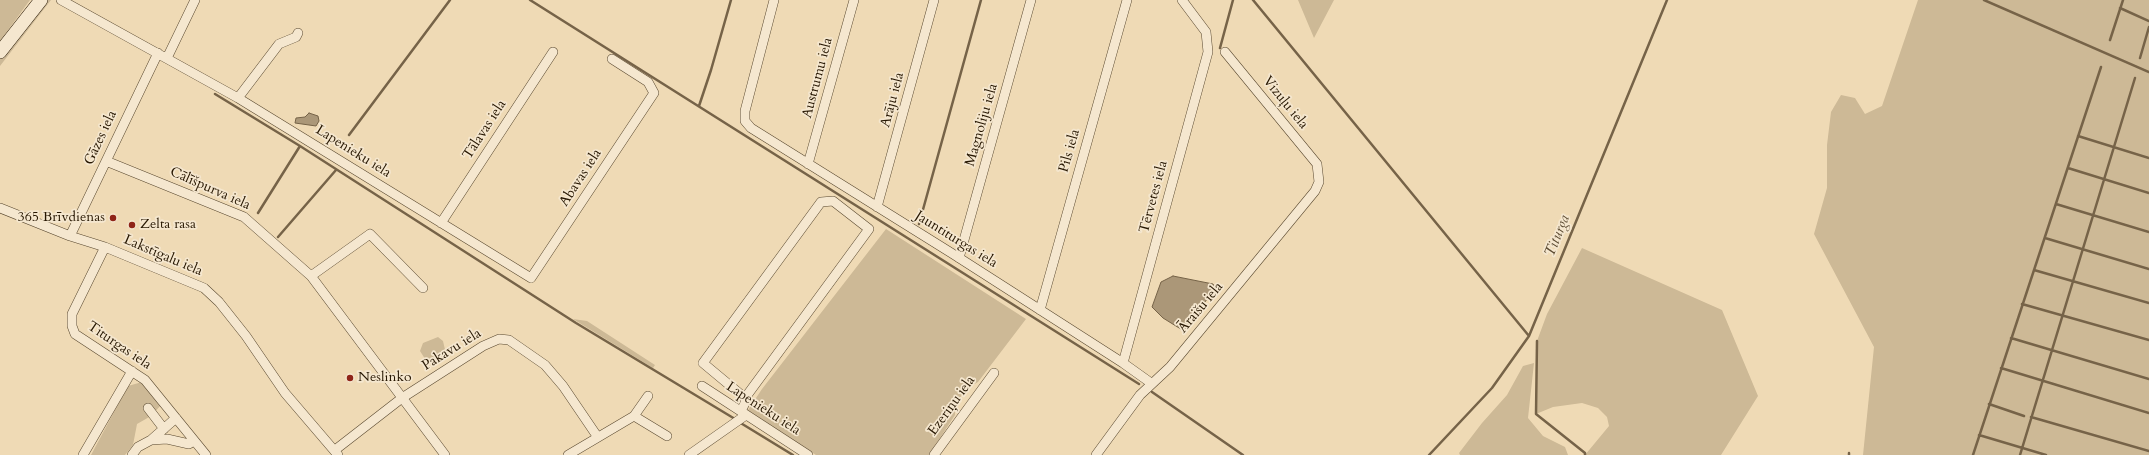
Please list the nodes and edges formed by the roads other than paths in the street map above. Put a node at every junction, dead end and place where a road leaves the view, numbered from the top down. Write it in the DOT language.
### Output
graph roads {
  1 [pos="41,0"];
  2 [pos="61,0"];
  3 [pos="195,0"];
  4 [pos="774,0"];
  5 [pos="854,0"];
  6 [pos="934,0"];
  7 [pos="1031,0"];
  8 [pos="1127,0"];
  9 [pos="1182,0"];
  10 [pos="298,33"];
  11 [pos="0,52"];
  12 [pos="553,52"];
  13 [pos="1225,52"];
  14 [pos="158,53"];
  15 [pos="167,58"];
  16 [pos="612,59"];
  17 [pos="238,98"];
  18 [pos="106,161"];
  19 [pos="808,164"];
  20 [pos="1320,174"];
  21 [pos="877,207"];
  22 [pos="0,208"];
  23 [pos="441,223"];
  24 [pos="70,236"];
  25 [pos="105,247"];
  26 [pos="959,258"];
  27 [pos="311,276"];
  28 [pos="531,278"];
  29 [pos="423,288"];
  30 [pos="1040,310"];
  31 [pos="1123,363"];
  32 [pos="132,371"];
  33 [pos="994,373"];
  34 [pos="1152,383"];
  35 [pos="702,386"];
  36 [pos="648,396"];
  37 [pos="402,398"];
  38 [pos="746,398"];
  39 [pos="148,408"];
  40 [pos="743,413"];
  41 [pos="634,416"];
  42 [pos="176,418"];
  43 [pos="164,429"];
  44 [pos="597,436"];
  45 [pos="667,436"];
  46 [pos="151,440"];
  47 [pos="194,441"];
  48 [pos="337,453"];
  49 [pos="83,455"];
  50 [pos="132,455"];
  51 [pos="206,455"];
  52 [pos="445,455"];
  53 [pos="568,455"];
  54 [pos="689,455"];
  55 [pos="808,455"];
  56 [pos="934,455"];
  57 [pos="1096,455"];
  1 -- 11 [label="main road"];
  2 -- 14 [label="street, Lapenieku iela"];
  3 -- 15 [label="street"];
  4 -- 19 [label="street, Jauntiturgas iela"];
  5 -- 19 [label="street, Austrumu iela"];
  6 -- 21 [label="street, Arāju iela"];
  7 -- 26 [label="street, Magnoliju iela"];
  8 -- 30 [label="street, Pils iela"];
  9 -- 31 [label="street, Tērvetes iela"];
  10 -- 17 [label="street"];
  12 -- 23 [label="street, Tālavas iela"];
  13 -- 20 [label="street, Vizuļu iela"];
  14 -- 15 [label="street, Lapenieku iela"];
  14 -- 18 [label="street, Gāzes iela"];
  15 -- 17 [label="street, Lapenieku iela"];
  16 -- 28 [label="street, Abavas iela"];
  17 -- 23 [label="street, Lapenieku iela"];
  18 -- 24 [label="street, Gāzes iela"];
  18 -- 27 [label="street, Cālīšpurva iela"];
  19 -- 21 [label="street, Jauntiturgas iela"];
  20 -- 34 [label="street, Āraišu iela"];
  21 -- 26 [label="street, Jauntiturgas iela"];
  22 -- 24 [label="street, Lakstīgalu iela"];
  23 -- 28 [label="street, Lapenieku iela"];
  24 -- 25 [label="street, Lakstīgalu iela"];
  25 -- 32 [label="street, Titurgas iela"];
  25 -- 48 [label="street, Lakstīgalu iela"];
  26 -- 30 [label="street, Jauntiturgas iela"];
  27 -- 29 [label="street"];
  27 -- 37 [label="street, Cālīšpurva iela"];
  30 -- 31 [label="street, Jauntiturgas iela"];
  31 -- 34 [label="street, Jauntiturgas iela"];
  32 -- 42 [label="street, Titurgas iela"];
  32 -- 49 [label="street"];
  33 -- 56 [label="street, Ezeriņu iela"];
  34 -- 57 [label="street, Āraišu iela"];
  35 -- 40 [label="street, Lapenieku iela"];
  36 -- 41 [label="street"];
  37 -- 44 [label="street, Pakavu iela"];
  37 -- 48 [label="street, Pakavu iela"];
  37 -- 52 [label="street, Cālīšpurva iela"];
  38 -- 38 [label="street"];
  38 -- 40 [label="street"];
  39 -- 43 [label="street"];
  40 -- 54 [label="street"];
  40 -- 55 [label="street, Lapenieku iela"];
  41 -- 44 [label="street"];
  41 -- 45 [label="street"];
  42 -- 43 [label="street"];
  42 -- 47 [label="street, Titurgas iela"];
  43 -- 46 [label="street"];
  44 -- 53 [label="street"];
  46 -- 47 [label="street"];
  46 -- 50 [label="street"];
  47 -- 51 [label="street, Titurgas iela"];
}
